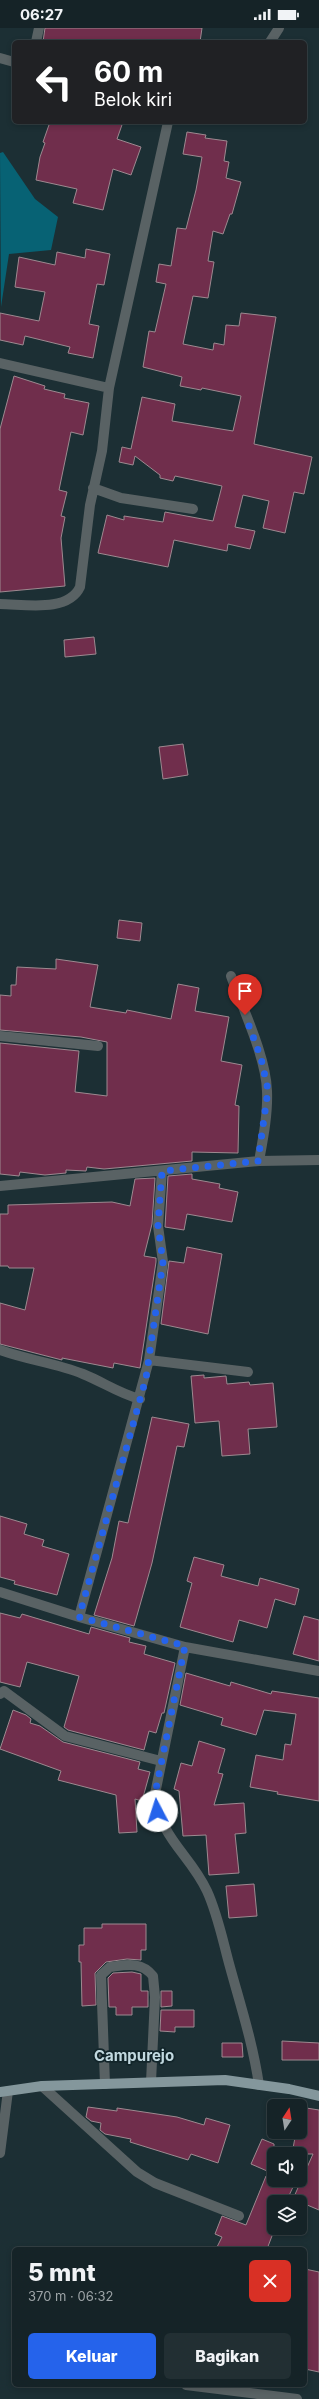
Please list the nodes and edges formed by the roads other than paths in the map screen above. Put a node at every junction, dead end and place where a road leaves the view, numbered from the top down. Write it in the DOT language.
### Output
graph roads {
  1 [pos="39,28"];
  2 [pos="279,28"];
  3 [pos="36,40"];
  4 [pos="271,40"];
  5 [pos="0,58"];
  6 [pos="12,61"];
  7 [pos="168,124"];
  8 [pos="0,364"];
  9 [pos="109,388"];
  10 [pos="93,488"];
  11 [pos="193,509"];
  12 [pos="0,604"];
  13 [pos="231,976"];
  14 [pos="0,1036"];
  15 [pos="98,1046"];
  16 [pos="319,1160"];
  17 [pos="258,1161"];
  18 [pos="162,1171"];
  19 [pos="0,1186"];
  20 [pos="0,1350"];
  21 [pos="149,1360"];
  22 [pos="248,1372"];
  23 [pos="140,1399"];
  24 [pos="0,1592"];
  25 [pos="79,1617"];
  26 [pos="185,1646"];
  27 [pos="319,1671"];
  28 [pos="0,1694"];
  29 [pos="162,1761"];
  30 [pos="151,2082"];
  31 [pos="105,2084"];
  32 [pos="259,2085"];
  33 [pos="42,2086"];
  34 [pos="4,2091"];
  35 [pos="319,2096"];
  36 [pos="0,2153"];
  37 [pos="239,2216"];
  38 [pos="200,2387"];
  39 [pos="227,2391"];
  40 [pos="297,2399"];
  1 -- 3 [label="street"];
  2 -- 4 [label="street"];
  5 -- 6 [label="street"];
  7 -- 9 [label="street"];
  8 -- 9 [label="street"];
  9 -- 10 [label="street"];
  10 -- 11 [label="street"];
  10 -- 12 [label="street"];
  13 -- 17 [label="street"];
  14 -- 15 [label="street"];
  16 -- 17 [label="street"];
  17 -- 18 [label="street"];
  18 -- 19 [label="street"];
  18 -- 21 [label="street"];
  20 -- 23 [label="street"];
  21 -- 22 [label="street"];
  21 -- 23 [label="street"];
  23 -- 25 [label="street"];
  24 -- 25 [label="street"];
  25 -- 26 [label="street"];
  26 -- 27 [label="street"];
  26 -- 29 [label="street"];
  28 -- 29 [label="street"];
  29 -- 32 [label="street"];
  30 -- 31 [label="main road"];
  30 -- 31 [label="street"];
  30 -- 32 [label="main road"];
  31 -- 33 [label="main road"];
  32 -- 35 [label="main road"];
  33 -- 34 [label="main road"];
  33 -- 37 [label="street"];
  34 -- 36 [label="street"];
  38 -- 39 [label="street"];
  39 -- 40 [label="street"];
}
